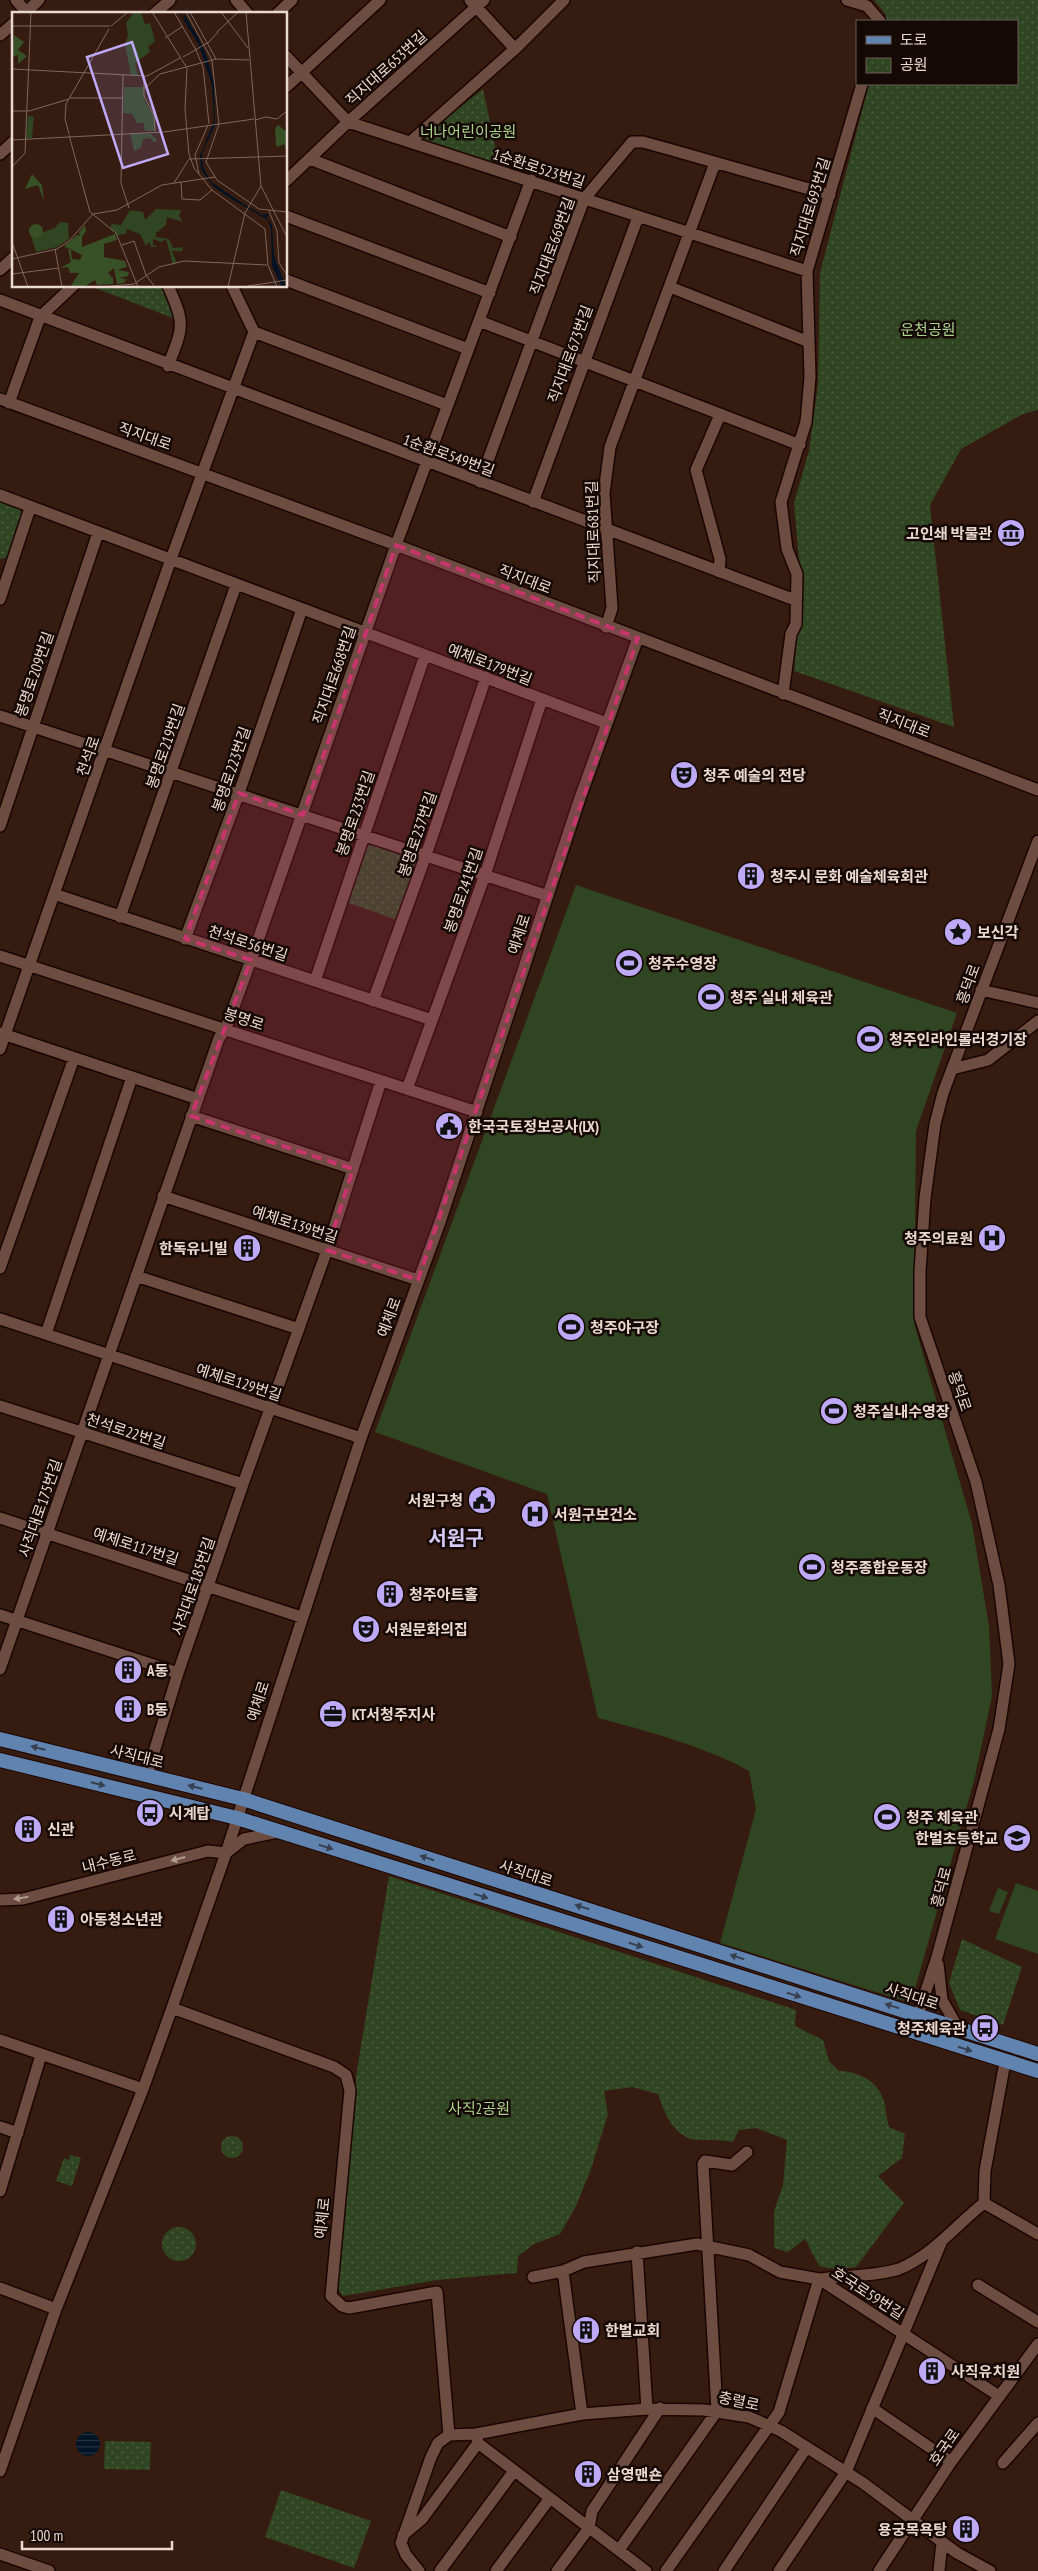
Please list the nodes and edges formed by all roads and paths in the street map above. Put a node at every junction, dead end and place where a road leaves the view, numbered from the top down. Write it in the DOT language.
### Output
graph roads {
  1 [pos="16,0"];
  2 [pos="39,0"];
  3 [pos="170,0"];
  4 [pos="236,0"];
  5 [pos="292,0"];
  6 [pos="380,0"];
  7 [pos="564,0"];
  8 [pos="847,0"];
  9 [pos="477,2"];
  10 [pos="25,12"];
  11 [pos="27,12"];
  12 [pos="156,12"];
  13 [pos="246,12"];
  14 [pos="279,12"];
  15 [pos="879,20"];
  16 [pos="12,25"];
  17 [pos="0,36"];
  18 [pos="515,49"];
  19 [pos="288,58"];
  20 [pos="302,73"];
  21 [pos="288,85"];
  22 [pos="862,85"];
  23 [pos="348,122"];
  24 [pos="410,142"];
  25 [pos="12,143"];
  26 [pos="0,154"];
  27 [pos="310,159"];
  28 [pos="715,163"];
  29 [pos="288,179"];
  30 [pos="531,180"];
  31 [pos="830,195"];
  32 [pos="584,199"];
  33 [pos="638,216"];
  34 [pos="288,217"];
  35 [pos="690,234"];
  36 [pos="511,237"];
  37 [pos="12,259"];
  38 [pos="0,270"];
  39 [pos="807,271"];
  40 [pos="288,281"];
  41 [pos="670,287"];
  42 [pos="71,288"];
  43 [pos="169,288"];
  44 [pos="233,288"];
  45 [pos="490,293"];
  46 [pos="0,300"];
  47 [pos="40,317"];
  48 [pos="479,321"];
  49 [pos="254,332"];
  50 [pos="533,342"];
  51 [pos="809,342"];
  52 [pos="468,349"];
  53 [pos="583,360"];
  54 [pos="168,366"];
  55 [pos="634,380"];
  56 [pos="232,389"];
  57 [pos="3,402"];
  58 [pos="447,405"];
  59 [pos="720,415"];
  60 [pos="800,445"];
  61 [pos="426,462"];
  62 [pos="203,472"];
  63 [pos="480,482"];
  64 [pos="0,495"];
  65 [pos="532,502"];
  66 [pos="30,508"];
  67 [pos="607,531"];
  68 [pos="98,533"];
  69 [pos="396,545"];
  70 [pos="171,559"];
  71 [pos="4,570"];
  72 [pos="719,572"];
  73 [pos="236,585"];
  74 [pos="0,599"];
  75 [pos="795,600"];
  76 [pos="302,609"];
  77 [pos="606,627"];
  78 [pos="364,632"];
  79 [pos="638,638"];
  80 [pos="425,655"];
  81 [pos="486,677"];
  82 [pos="783,694"];
  83 [pos="542,699"];
  84 [pos="0,716"];
  85 [pos="606,723"];
  86 [pos="32,726"];
  87 [pos="106,750"];
  88 [pos="172,772"];
  89 [pos="1038,790"];
  90 [pos="239,793"];
  91 [pos="302,815"];
  92 [pos="0,826"];
  93 [pos="364,835"];
  94 [pos="1038,841"];
  95 [pos="426,855"];
  96 [pos="485,875"];
  97 [pos="54,894"];
  98 [pos="548,896"];
  99 [pos="120,917"];
  100 [pos="185,939"];
  101 [pos="0,956"];
  102 [pos="251,960"];
  103 [pos="29,966"];
  104 [pos="315,981"];
  105 [pos="981,990"];
  106 [pos="373,1001"];
  107 [pos="1038,1003"];
  108 [pos="432,1020"];
  109 [pos="1038,1021"];
  110 [pos="226,1028"];
  111 [pos="3,1034"];
  112 [pos="0,1049"];
  113 [pos="74,1058"];
  114 [pos="952,1069"];
  115 [pos="132,1077"];
  116 [pos="381,1081"];
  117 [pos="407,1089"];
  118 [pos="198,1099"];
  119 [pos="477,1112"];
  120 [pos="192,1116"];
  121 [pos="353,1169"];
  122 [pos="162,1196"];
  123 [pos="327,1250"];
  124 [pos="0,1268"];
  125 [pos="136,1276"];
  126 [pos="418,1280"];
  127 [pos="0,1319"];
  128 [pos="299,1329"];
  129 [pos="46,1334"];
  130 [pos="108,1356"];
  131 [pos="0,1406"];
  132 [pos="270,1408"];
  133 [pos="83,1433"];
  134 [pos="360,1438"];
  135 [pos="243,1484"];
  136 [pos="0,1518"];
  137 [pos="47,1534"];
  138 [pos="210,1586"];
  139 [pos="0,1614"];
  140 [pos="301,1617"];
  141 [pos="17,1620"];
  142 [pos="0,1669"];
  143 [pos="178,1673"];
  144 [pos="0,1739"];
  145 [pos="0,1760"];
  146 [pos="147,1775"];
  147 [pos="243,1799"];
  148 [pos="237,1818"];
  149 [pos="279,1832"];
  150 [pos="226,1853"];
  151 [pos="0,1900"];
  152 [pos="937,1957"];
  153 [pos="172,2008"];
  154 [pos="918,2015"];
  155 [pos="958,2028"];
  156 [pos="0,2040"];
  157 [pos="41,2054"];
  158 [pos="1038,2054"];
  159 [pos="1005,2062"];
  160 [pos="1038,2071"];
  161 [pos="143,2089"];
  162 [pos="0,2127"];
  163 [pos="18,2133"];
  164 [pos="747,2152"];
  165 [pos="0,2191"];
  166 [pos="984,2203"];
  167 [pos="1038,2234"];
  168 [pos="941,2243"];
  169 [pos="708,2246"];
  170 [pos="637,2252"];
  171 [pos="563,2271"];
  172 [pos="533,2277"];
  173 [pos="819,2279"];
  174 [pos="978,2285"];
  175 [pos="0,2288"];
  176 [pos="56,2309"];
  177 [pos="1038,2322"];
  178 [pos="902,2334"];
  179 [pos="1036,2349"];
  180 [pos="999,2396"];
  181 [pos="647,2408"];
  182 [pos="660,2408"];
  183 [pos="872,2408"];
  184 [pos="717,2410"];
  185 [pos="582,2414"];
  186 [pos="1038,2423"];
  187 [pos="770,2425"];
  188 [pos="445,2438"];
  189 [pos="477,2438"];
  190 [pos="807,2447"];
  191 [pos="951,2462"];
  192 [pos="1003,2463"];
  193 [pos="0,2471"];
  194 [pos="514,2471"];
  195 [pos="846,2472"];
  196 [pos="550,2498"];
  197 [pos="915,2520"];
  198 [pos="589,2528"];
  199 [pos="402,2536"];
  200 [pos="942,2542"];
  201 [pos="619,2550"];
  202 [pos="0,2554"];
  203 [pos="49,2571"];
  204 [pos="419,2571"];
  205 [pos="440,2571"];
  206 [pos="496,2571"];
  207 [pos="557,2571"];
  208 [pos="646,2571"];
  209 [pos="666,2571"];
  210 [pos="724,2571"];
  211 [pos="779,2571"];
  212 [pos="879,2571"];
  213 [pos="939,2571"];
  214 [pos="990,2571"];
  1 -- 10 [label="street"];
  2 -- 11 [label="street"];
  3 -- 12 [label="street"];
  4 -- 13 [label="street"];
  5 -- 14 [label="street"];
  6 -- 20 [label="street"];
  7 -- 18 [label="street"];
  8 -- 15 [label="street"];
  9 -- 18 [label="street"];
  9 -- 23 [label="street, 직지대로653번길"];
  16 -- 17 [label="street"];
  18 -- 24 [label="street"];
  19 -- 20 [label="street, 1순환로523번길"];
  20 -- 21 [label="street"];
  20 -- 23 [label="street, 1순환로523번길"];
  22 -- 31 [label="street, 직지대로693번길"];
  23 -- 24 [label="street, 1순환로523번길"];
  23 -- 27 [label="street, 직지대로653번길"];
  24 -- 30 [label="street, 1순환로523번길"];
  25 -- 26 [label="street"];
  27 -- 29 [label="street, 직지대로653번길"];
  27 -- 36 [label="street"];
  28 -- 31 [label="street, 직지대로669번길"];
  28 -- 32 [label="street, 직지대로669번길"];
  28 -- 35 [label="street, 직지대로681번길"];
  30 -- 32 [label="street, 1순환로523번길"];
  30 -- 36 [label="street, 직지대로668번길"];
  31 -- 39 [label="street, 직지대로693번길"];
  32 -- 33 [label="street, 1순환로523번길"];
  32 -- 50 [label="street, 직지대로669번길"];
  33 -- 35 [label="street, 1순환로523번길"];
  33 -- 53 [label="street, 직지대로673번길"];
  34 -- 45 [label="street"];
  35 -- 39 [label="street, 1순환로523번길"];
  35 -- 41 [label="street, 직지대로681번길"];
  36 -- 45 [label="street, 직지대로668번길"];
  37 -- 38 [label="street"];
  39 -- 51 [label="street, 직지대로693번길"];
  40 -- 52 [label="street"];
  41 -- 51 [label="street"];
  41 -- 55 [label="street, 직지대로681번길"];
  42 -- 47 [label="street"];
  43 -- 54 [label="street"];
  44 -- 49 [label="street"];
  45 -- 48 [label="street, 직지대로668번길"];
  46 -- 47 [label="street, 1순환로549번길"];
  47 -- 54 [label="street, 1순환로549번길"];
  47 -- 57 [label="street"];
  48 -- 50 [label="street"];
  48 -- 52 [label="street, 직지대로668번길"];
  49 -- 56 [label="street"];
  49 -- 58 [label="street"];
  50 -- 53 [label="street"];
  50 -- 63 [label="street, 직지대로669번길"];
  51 -- 60 [label="street, 직지대로693번길"];
  52 -- 58 [label="street, 직지대로668번길"];
  53 -- 55 [label="street"];
  53 -- 65 [label="street, 직지대로673번길"];
  54 -- 56 [label="street, 1순환로549번길"];
  55 -- 59 [label="street"];
  55 -- 67 [label="street, 직지대로681번길"];
  56 -- 61 [label="street, 1순환로549번길"];
  56 -- 62 [label="street"];
  57 -- 62 [label="street, 직지대로"];
  58 -- 61 [label="street, 직지대로668번길"];
  59 -- 60 [label="street"];
  59 -- 72 [label="street"];
  60 -- 75 [label="street, 직지대로693번길"];
  61 -- 63 [label="street, 1순환로549번길"];
  61 -- 69 [label="street, 직지대로668번길"];
  62 -- 69 [label="street, 직지대로"];
  62 -- 70 [label="street, 천석로"];
  63 -- 65 [label="street, 1순환로549번길"];
  64 -- 66 [label="street, 예체로179번길"];
  65 -- 67 [label="street, 1순환로549번길"];
  66 -- 68 [label="street, 예체로179번길"];
  66 -- 71 [label="street"];
  67 -- 72 [label="street, 1순환로549번길"];
  67 -- 77 [label="street, 직지대로681번길"];
  68 -- 70 [label="street, 예체로179번길"];
  68 -- 86 [label="street, 봉명로209번길"];
  69 -- 77 [label="street, 직지대로"];
  69 -- 78 [label="street, 직지대로668번길"];
  70 -- 73 [label="street, 예체로179번길"];
  70 -- 87 [label="street, 천석로"];
  71 -- 74 [label="street"];
  72 -- 75 [label="street, 1순환로549번길"];
  73 -- 76 [label="street, 예체로179번길"];
  73 -- 88 [label="street, 봉명로219번길"];
  75 -- 82 [label="street, 직지대로693번길"];
  76 -- 78 [label="street, 예체로179번길"];
  76 -- 90 [label="street, 봉명로223번길"];
  77 -- 79 [label="street, 직지대로"];
  78 -- 80 [label="street, 예체로179번길"];
  78 -- 91 [label="street, 직지대로668번길"];
  79 -- 82 [label="street, 직지대로"];
  79 -- 85 [label="street, 예체로"];
  80 -- 81 [label="street, 예체로179번길"];
  80 -- 93 [label="street, 봉명로233번길"];
  81 -- 83 [label="street, 예체로179번길"];
  81 -- 95 [label="street, 봉명로237번길"];
  82 -- 89 [label="street, 직지대로"];
  83 -- 85 [label="street, 예체로179번길"];
  83 -- 96 [label="street, 봉명로241번길"];
  84 -- 86 [label="street"];
  85 -- 98 [label="street, 예체로"];
  86 -- 87 [label="street"];
  86 -- 92 [label="street, 봉명로209번길"];
  87 -- 88 [label="street"];
  87 -- 97 [label="street, 천석로"];
  88 -- 90 [label="street"];
  88 -- 99 [label="street, 봉명로219번길"];
  90 -- 91 [label="street"];
  90 -- 100 [label="street, 봉명로223번길"];
  91 -- 93 [label="street"];
  91 -- 102 [label="street, 직지대로668번길"];
  93 -- 95 [label="street"];
  93 -- 104 [label="street, 봉명로233번길"];
  94 -- 105 [label="street, 흥덕로"];
  95 -- 96 [label="street"];
  95 -- 106 [label="street, 봉명로237번길"];
  96 -- 98 [label="street"];
  96 -- 108 [label="street, 봉명로241번길"];
  97 -- 99 [label="street, 천석로56번길"];
  97 -- 103 [label="street, 천석로"];
  98 -- 119 [label="street, 예체로"];
  99 -- 100 [label="street, 천석로56번길"];
  100 -- 102 [label="street, 천석로56번길"];
  101 -- 103 [label="street, 봉명로"];
  102 -- 104 [label="street, 천석로56번길"];
  102 -- 110 [label="street, 직지대로668번길"];
  103 -- 110 [label="street, 봉명로"];
  103 -- 111 [label="street, 천석로"];
  104 -- 106 [label="street, 천석로56번길"];
  105 -- 107 [label="street"];
  105 -- 114 [label="street, 흥덕로"];
  106 -- 108 [label="street, 천석로56번길"];
  108 -- 117 [label="street, 봉명로241번길"];
  109 -- 114 [label="street"];
  110 -- 116 [label="street, 봉명로"];
  110 -- 118 [label="street, 직지대로668번길"];
  111 -- 112 [label="street, 천석로"];
  111 -- 113 [label="street"];
  113 -- 115 [label="street"];
  113 -- 124 [label="street"];
  114 -- 152 [label="street, 흥덕로"];
  115 -- 118 [label="street"];
  115 -- 129 [label="street"];
  116 -- 117 [label="street, 봉명로"];
  116 -- 121 [label="street, 사직대로185번길"];
  117 -- 119 [label="street, 봉명로"];
  118 -- 120 [label="street, 사직대로175번길"];
  119 -- 126 [label="street, 예체로"];
  120 -- 121 [label="street"];
  120 -- 122 [label="street, 사직대로175번길"];
  121 -- 123 [label="street, 사직대로185번길"];
  122 -- 123 [label="street, 예체로139번길"];
  122 -- 125 [label="street, 사직대로175번길"];
  123 -- 126 [label="street, 예체로139번길"];
  123 -- 128 [label="street, 사직대로185번길"];
  125 -- 128 [label="street"];
  125 -- 130 [label="street, 사직대로175번길"];
  126 -- 134 [label="street, 예체로"];
  127 -- 129 [label="street, 예체로129번길"];
  128 -- 132 [label="street, 사직대로185번길"];
  129 -- 130 [label="street, 예체로129번길"];
  130 -- 132 [label="street, 예체로129번길"];
  130 -- 133 [label="street, 사직대로175번길"];
  131 -- 133 [label="street, 천석로22번길"];
  132 -- 134 [label="street, 예체로129번길"];
  132 -- 135 [label="street, 사직대로185번길"];
  133 -- 135 [label="street, 천석로22번길"];
  133 -- 137 [label="street, 사직대로175번길"];
  134 -- 140 [label="street, 예체로"];
  135 -- 138 [label="street, 사직대로185번길"];
  136 -- 137 [label="street, 예체로117번길"];
  137 -- 138 [label="street, 예체로117번길"];
  137 -- 141 [label="street, 사직대로175번길"];
  138 -- 140 [label="street, 예체로117번길"];
  138 -- 143 [label="street, 사직대로185번길"];
  139 -- 141 [label="street"];
  140 -- 147 [label="street, 예체로"];
  141 -- 142 [label="street, 사직대로175번길"];
  141 -- 143 [label="street"];
  143 -- 146 [label="street, 사직대로185번길"];
  146 -- 144 [label="main road, 사직대로, one-way"];
  145 -- 148 [label="main road, one-way"];
  147 -- 146 [label="main road, 사직대로, one-way"];
  147 -- 148 [label="street, 예체로"];
  154 -- 147 [label="main road, 사직대로, one-way"];
  148 -- 149 [label="main road"];
  148 -- 150 [label="street, 예체로"];
  149 -- 150 [label="street"];
  149 -- 159 [label="main road, one-way"];
  150 -- 151 [label="street, 내수동로, one-way"];
  150 -- 153 [label="street, 예체로"];
  152 -- 154 [label="street, 흥덕로"];
  152 -- 155 [label="street"];
  153 -- 161 [label="street, 예체로"];
  153 -- 188 [label="street, 예체로"];
  154 -- 155 [label="main road, 사직대로"];
  155 -- 158 [label="main road, 사직대로"];
  156 -- 157 [label="street"];
  157 -- 161 [label="street"];
  157 -- 163 [label="street"];
  159 -- 160 [label="main road"];
  159 -- 166 [label="street"];
  161 -- 176 [label="street, 예체로"];
  162 -- 163 [label="street"];
  163 -- 165 [label="street"];
  164 -- 169 [label="street"];
  166 -- 167 [label="street"];
  166 -- 168 [label="street"];
  168 -- 173 [label="street"];
  168 -- 178 [label="street"];
  169 -- 170 [label="street, 호국로59번길"];
  169 -- 173 [label="street, 호국로59번길"];
  169 -- 184 [label="street"];
  170 -- 171 [label="street, 호국로59번길"];
  170 -- 181 [label="street"];
  171 -- 172 [label="street, 호국로59번길"];
  171 -- 185 [label="street"];
  173 -- 178 [label="street, 호국로59번길"];
  173 -- 187 [label="street"];
  174 -- 177 [label="street"];
  175 -- 176 [label="street"];
  176 -- 193 [label="street, 예체로"];
  178 -- 180 [label="street, 호국로59번길"];
  178 -- 183 [label="street"];
  179 -- 180 [label="street, 호국로"];
  180 -- 191 [label="street, 호국로"];
  181 -- 182 [label="street, 충렬로"];
  181 -- 185 [label="street, 충렬로"];
  182 -- 184 [label="street, 충렬로"];
  182 -- 198 [label="street"];
  183 -- 191 [label="street"];
  183 -- 195 [label="street"];
  184 -- 187 [label="street, 충렬로"];
  184 -- 201 [label="street"];
  185 -- 189 [label="street, 충렬로"];
  186 -- 192 [label="street"];
  187 -- 190 [label="street, 충렬로"];
  187 -- 209 [label="street"];
  188 -- 189 [label="street, 충렬로"];
  188 -- 199 [label="street"];
  189 -- 194 [label="street"];
  189 -- 199 [label="street"];
  190 -- 195 [label="street, 충렬로"];
  190 -- 210 [label="street"];
  191 -- 197 [label="street, 호국로"];
  194 -- 196 [label="street"];
  194 -- 205 [label="street"];
  195 -- 197 [label="street, 충렬로"];
  195 -- 211 [label="street"];
  196 -- 198 [label="street"];
  196 -- 206 [label="street"];
  197 -- 200 [label="street, 충렬로"];
  197 -- 212 [label="street, 호국로"];
  198 -- 201 [label="street"];
  198 -- 207 [label="street"];
  199 -- 204 [label="street"];
  200 -- 213 [label="street"];
  200 -- 214 [label="street, 충렬로"];
  201 -- 208 [label="street"];
  202 -- 203 [label="street"];
}
